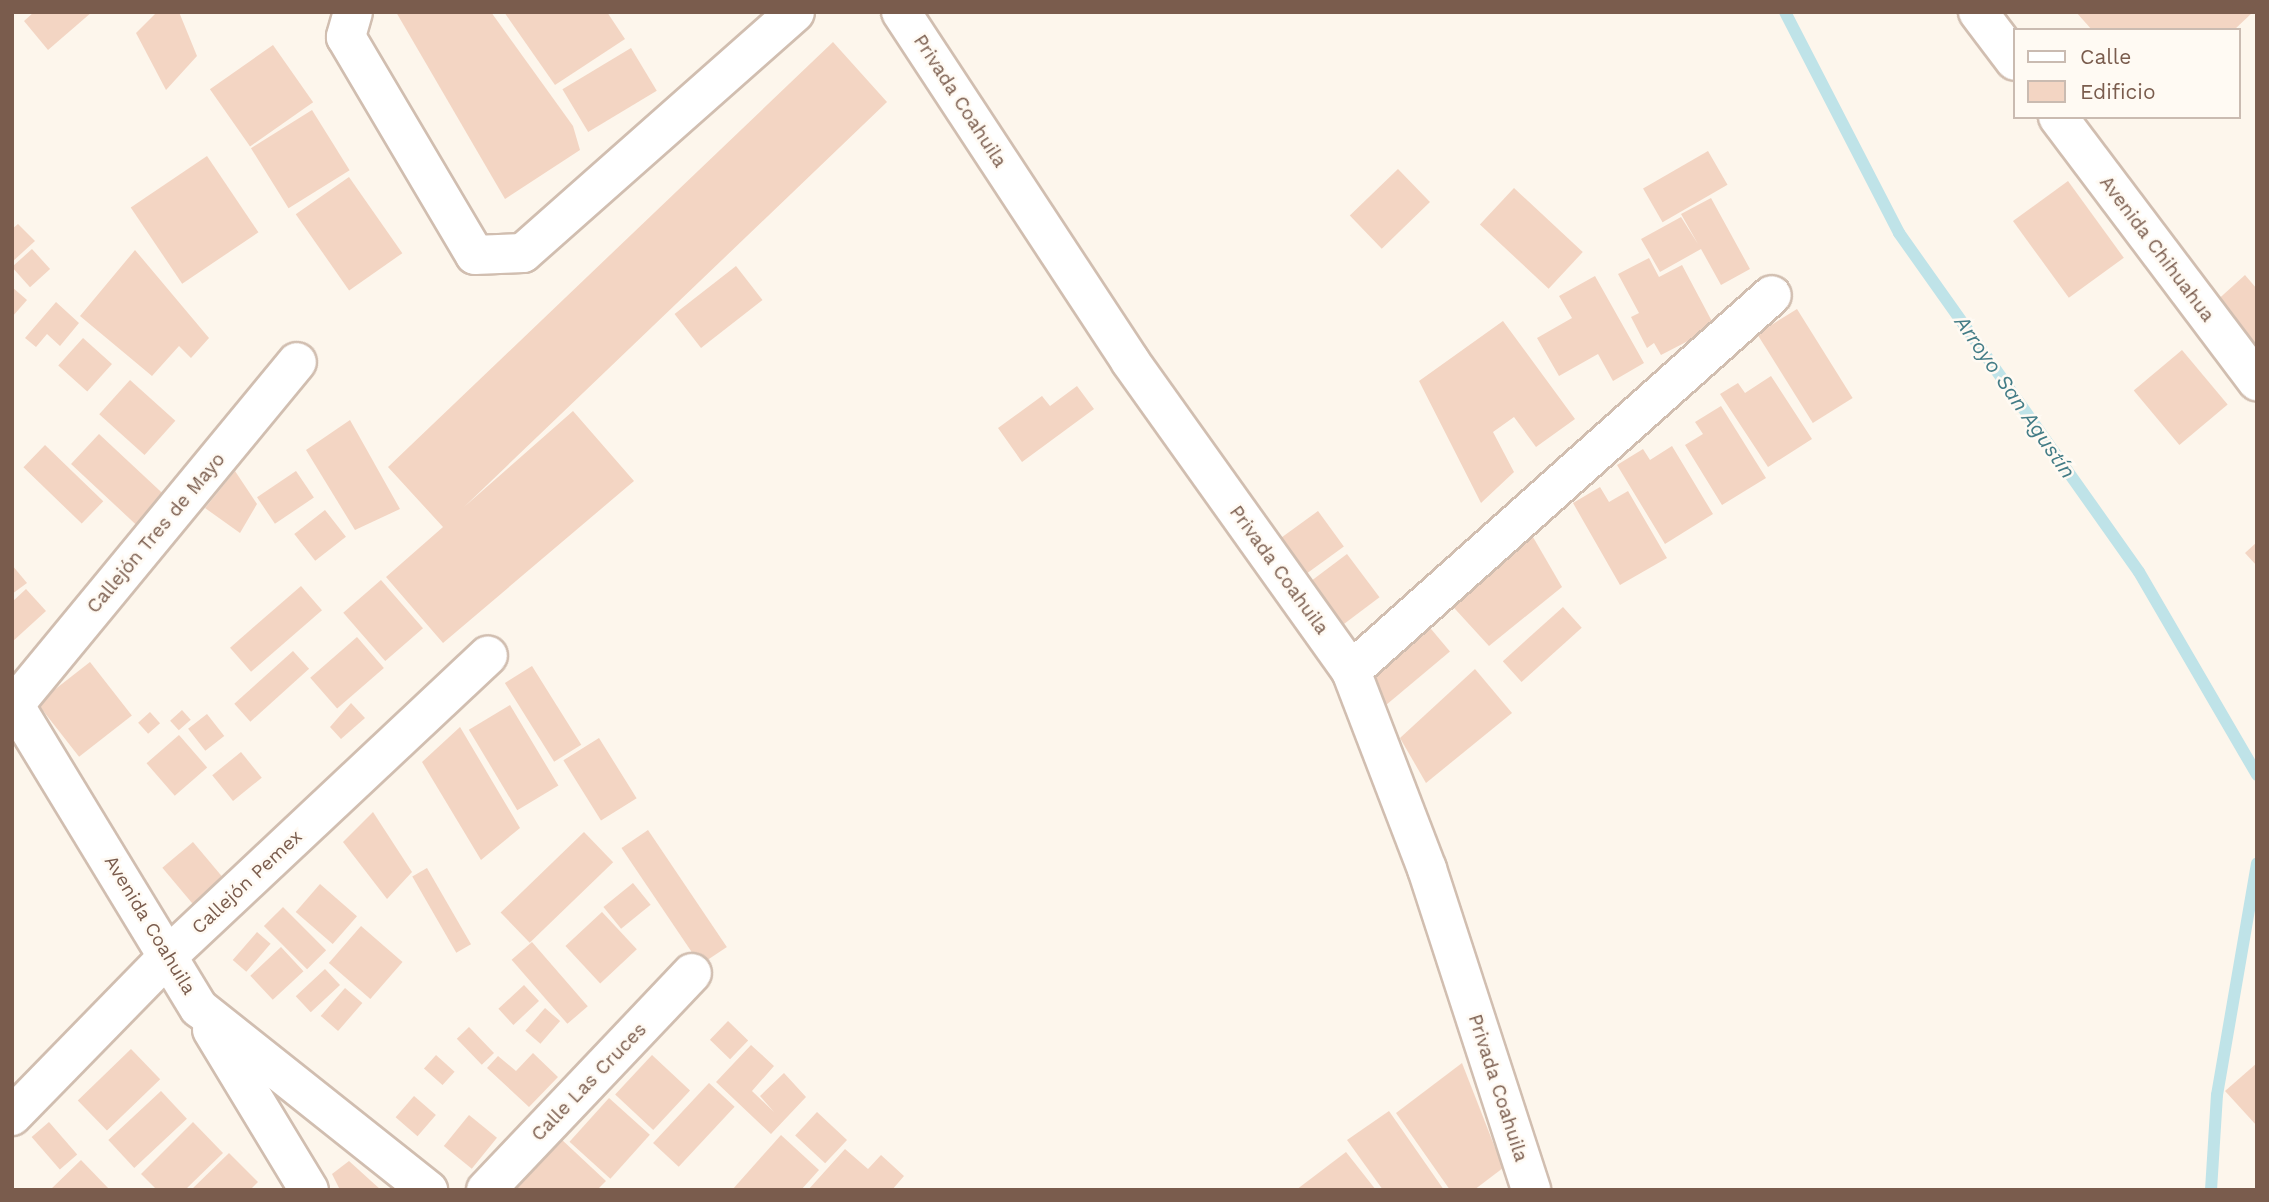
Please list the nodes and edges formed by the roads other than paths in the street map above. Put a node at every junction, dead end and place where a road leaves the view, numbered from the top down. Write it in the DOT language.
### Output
graph roads {
  1 [pos="353,12"];
  2 [pos="795,12"];
  3 [pos="901,12"];
  4 [pos="1978,12"];
  5 [pos="2014,60"];
  6 [pos="2060,119"];
  7 [pos="1772,295"];
  8 [pos="297,362"];
  9 [pos="2257,381"];
  10 [pos="488,655"];
  11 [pos="1351,671"];
  12 [pos="13,702"];
  13 [pos="170,954"];
  14 [pos="692,973"];
  15 [pos="199,1008"];
  16 [pos="12,1116"];
  17 [pos="309,1190"];
  18 [pos="428,1190"];
  19 [pos="486,1190"];
  20 [pos="1531,1190"];
  1 -- 2 [label="street"];
  3 -- 11 [label="street, Privada Coahuila"];
  4 -- 5 [label="street"];
  6 -- 9 [label="street, Avenida Chihuahua"];
  7 -- 11 [label="street"];
  8 -- 12 [label="street, Callejón Tres de Mayo"];
  10 -- 13 [label="street, Callejón Pemex"];
  11 -- 20 [label="street, Privada Coahuila"];
  12 -- 13 [label="street, Avenida Coahuila"];
  13 -- 15 [label="street, Avenida Coahuila"];
  13 -- 16 [label="street, Callejón Pemex"];
  14 -- 19 [label="street, Calle Las Cruces"];
  15 -- 17 [label="street"];
  15 -- 18 [label="street, Avenida Coahuila"];
}
